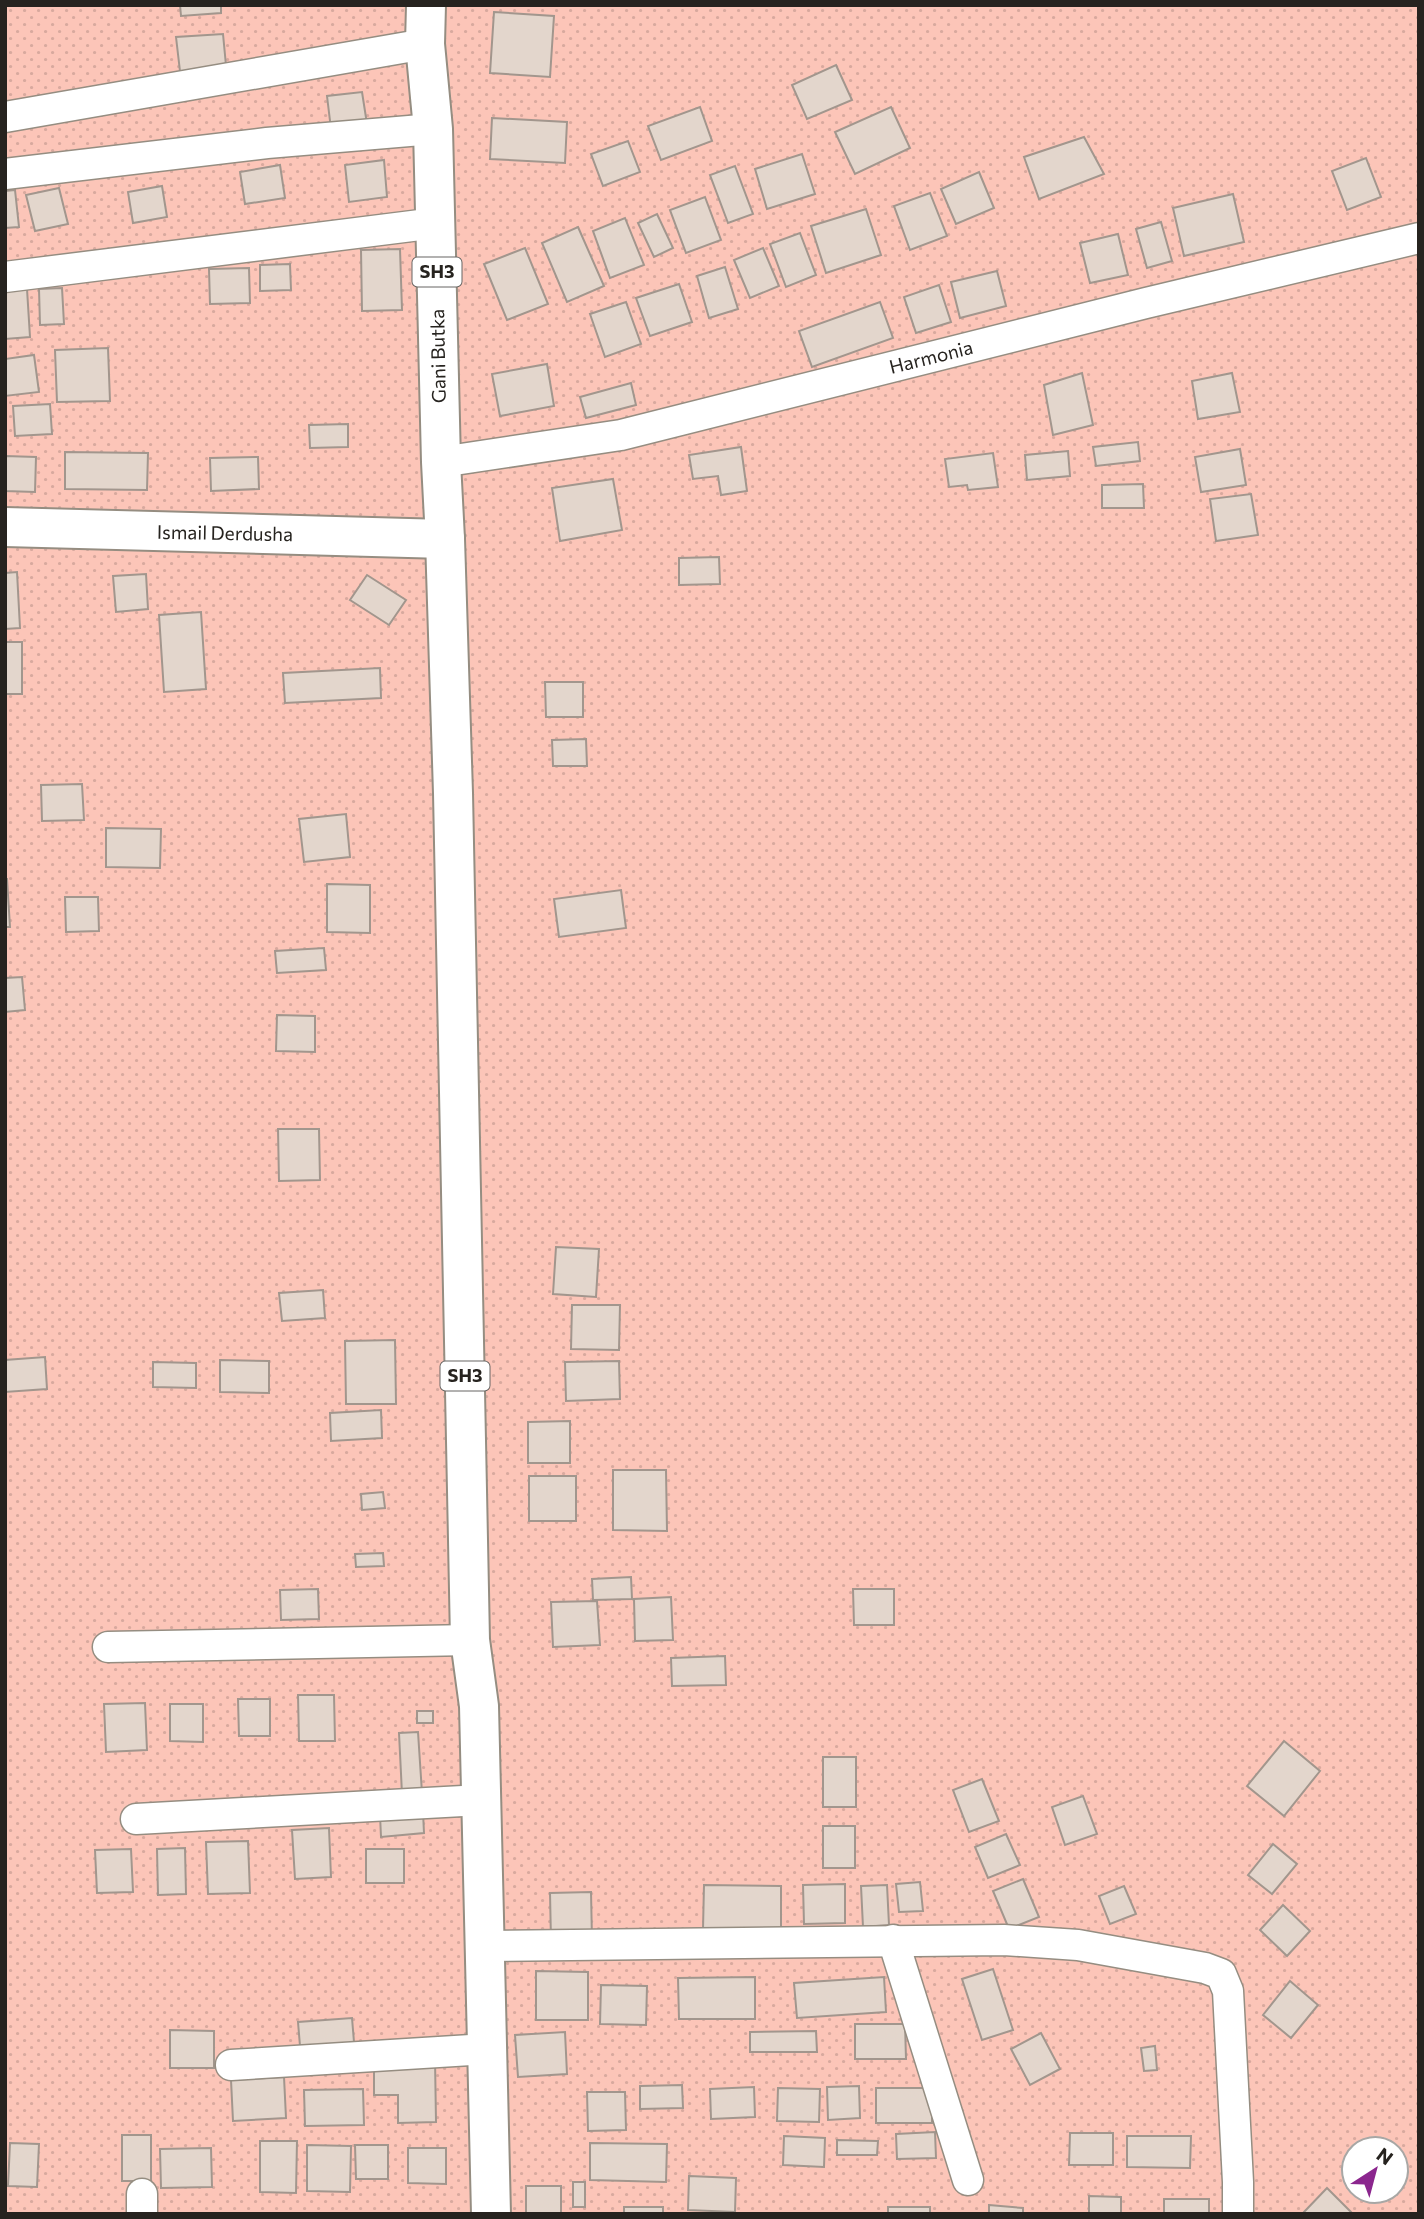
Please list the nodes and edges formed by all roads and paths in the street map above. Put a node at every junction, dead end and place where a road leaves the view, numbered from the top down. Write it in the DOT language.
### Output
graph roads {
  1 [pos="426,5"];
  2 [pos="425,44"];
  3 [pos="5,117"];
  4 [pos="433,129"];
  5 [pos="5,174"];
  6 [pos="436,223"];
  7 [pos="1419,238"];
  8 [pos="5,278"];
  9 [pos="440,462"];
  10 [pos="5,527"];
  11 [pos="445,539"];
  12 [pos="470,1640"];
  13 [pos="107,1647"];
  14 [pos="481,1800"];
  15 [pos="136,1819"];
  16 [pos="893,1940"];
  17 [pos="485,1946"];
  18 [pos="487,2049"];
  19 [pos="231,2065"];
  20 [pos="968,2180"];
  21 [pos="491,2214"];
  22 [pos="1238,2214"];
  1 -- 2 [label="main road, Gani Butka / SH3"];
  2 -- 3 [label="street"];
  2 -- 4 [label="main road, Gani Butka / SH3"];
  4 -- 5 [label="street"];
  4 -- 6 [label="main road, Gani Butka / SH3"];
  6 -- 8 [label="street"];
  6 -- 9 [label="main road, Gani Butka / SH3"];
  7 -- 9 [label="street, Harmonia"];
  9 -- 11 [label="main road, Gani Butka / SH3"];
  10 -- 11 [label="main road, Ismail Derdusha"];
  11 -- 12 [label="main road, SH3"];
  12 -- 13 [label="street"];
  12 -- 14 [label="main road, SH3"];
  14 -- 15 [label="street"];
  14 -- 17 [label="main road, SH3"];
  16 -- 17 [label="street"];
  16 -- 20 [label="street"];
  16 -- 22 [label="street"];
  17 -- 18 [label="main road, SH3"];
  18 -- 19 [label="street"];
  18 -- 21 [label="main road, SH3"];
}
